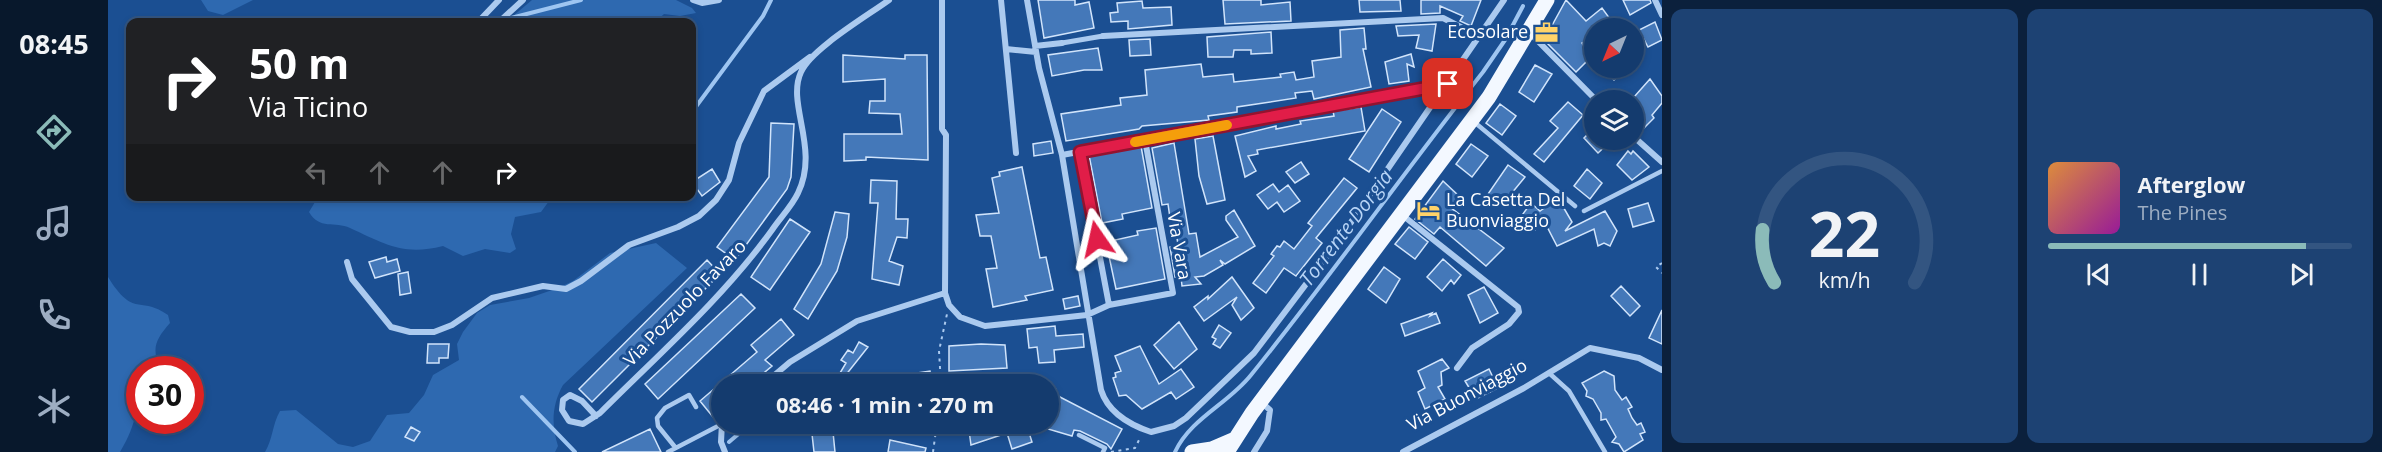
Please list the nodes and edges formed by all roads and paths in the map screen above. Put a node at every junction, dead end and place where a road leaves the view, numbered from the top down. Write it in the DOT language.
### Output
graph roads {
  1 [pos="499,0"];
  2 [pos="523,0"];
  3 [pos="693,0"];
  4 [pos="719,0"];
  5 [pos="889,0"];
  6 [pos="942,0"];
  7 [pos="1001,0"];
  8 [pos="1027,0"];
  9 [pos="1504,0"];
  10 [pos="1547,0"];
  11 [pos="1655,0"];
  12 [pos="1662,15"];
  13 [pos="482,18"];
  14 [pos="503,18"];
  15 [pos="1529,33"];
  16 [pos="1103,36"];
  17 [pos="1480,37"];
  18 [pos="1062,43"];
  19 [pos="1036,49"];
  20 [pos="1006,50"];
  21 [pos="818,52"];
  22 [pos="1448,84"];
  23 [pos="1586,90"];
  24 [pos="1472,119"];
  25 [pos="1145,140"];
  26 [pos="1644,146"];
  27 [pos="1080,152"];
  28 [pos="1016,153"];
  29 [pos="1062,155"];
  30 [pos="1662,162"];
  31 [pos="1662,171"];
  32 [pos="1575,206"];
  33 [pos="1584,212"];
  34 [pos="1401,213"];
  35 [pos="347,262"];
  36 [pos="1662,263"];
  37 [pos="1662,273"];
  38 [pos="945,292"];
  39 [pos="949,305"];
  40 [pos="1109,305"];
  41 [pos="1086,315"];
  42 [pos="1457,368"];
  43 [pos="1662,370"];
  44 [pos="1549,373"];
  45 [pos="776,374"];
  46 [pos="940,374"];
  47 [pos="1261,403"];
  48 [pos="696,407"];
  49 [pos="596,416"];
  50 [pos="711,429"];
  51 [pos="721,434"];
  52 [pos="935,434"];
  53 [pos="1079,435"];
  54 [pos="1137,443"];
  55 [pos="1230,446"];
  56 [pos="675,447"];
  57 [pos="1104,450"];
  58 [pos="668,452"];
  59 [pos="725,452"];
  60 [pos="933,452"];
  61 [pos="1192,452"];
  62 [pos="1254,452"];
  63 [pos="1403,452"];
  64 [pos="1605,452"];
  1 -- 13 [label="street"];
  2 -- 14 [label="street"];
  3 -- 4 [label="street"];
  5 -- 21 [label="street, Via Pozzuolo Favaro"];
  6 -- 38 [label="street"];
  7 -- 20 [label="street"];
  8 -- 19 [label="street"];
  9 -- 17 [label="street"];
  10 -- 15 [label="main road"];
  11 -- 12 [label="street"];
  15 -- 23 [label="street"];
  15 -- 24 [label="main road"];
  16 -- 17 [label="street"];
  16 -- 18 [label="street"];
  17 -- 22 [label="street"];
  18 -- 19 [label="street"];
  19 -- 20 [label="street"];
  19 -- 29 [label="street"];
  20 -- 28 [label="street"];
  21 -- 35 [label="street"];
  21 -- 49 [label="street, Via Pozzuolo Favaro"];
  22 -- 25 [label="street"];
  22 -- 41 [label="street"];
  24 -- 32 [label="lane"];
  24 -- 34 [label="main road"];
  25 -- 27 [label="street"];
  25 -- 40 [label="street, Via Vara"];
  26 -- 30 [label="street"];
  27 -- 29 [label="street"];
  27 -- 40 [label="street"];
  29 -- 41 [label="street"];
  31 -- 33 [label="lane"];
  34 -- 42 [label="street"];
  34 -- 47 [label="main road"];
  36 -- 37 [label="path"];
  38 -- 39 [label="street"];
  38 -- 45 [label="street"];
  39 -- 41 [label="street, Via Vara"];
  39 -- 46 [label="path"];
  40 -- 41 [label="street, Via Vara"];
  43 -- 44 [label="street, Via Buonviaggio"];
  44 -- 63 [label="street, Via Buonviaggio"];
  44 -- 64 [label="lane, Via Buonviaggio"];
  47 -- 55 [label="main road"];
  47 -- 62 [label="street"];
  48 -- 56 [label="lane"];
  49 -- 49 [label="street"];
  50 -- 56 [label="lane"];
  51 -- 59 [label="street"];
  52 -- 60 [label="path"];
  53 -- 57 [label="lane"];
  54 -- 57 [label="path"];
  55 -- 61 [label="main road"];
  56 -- 58 [label="lane"];
}
